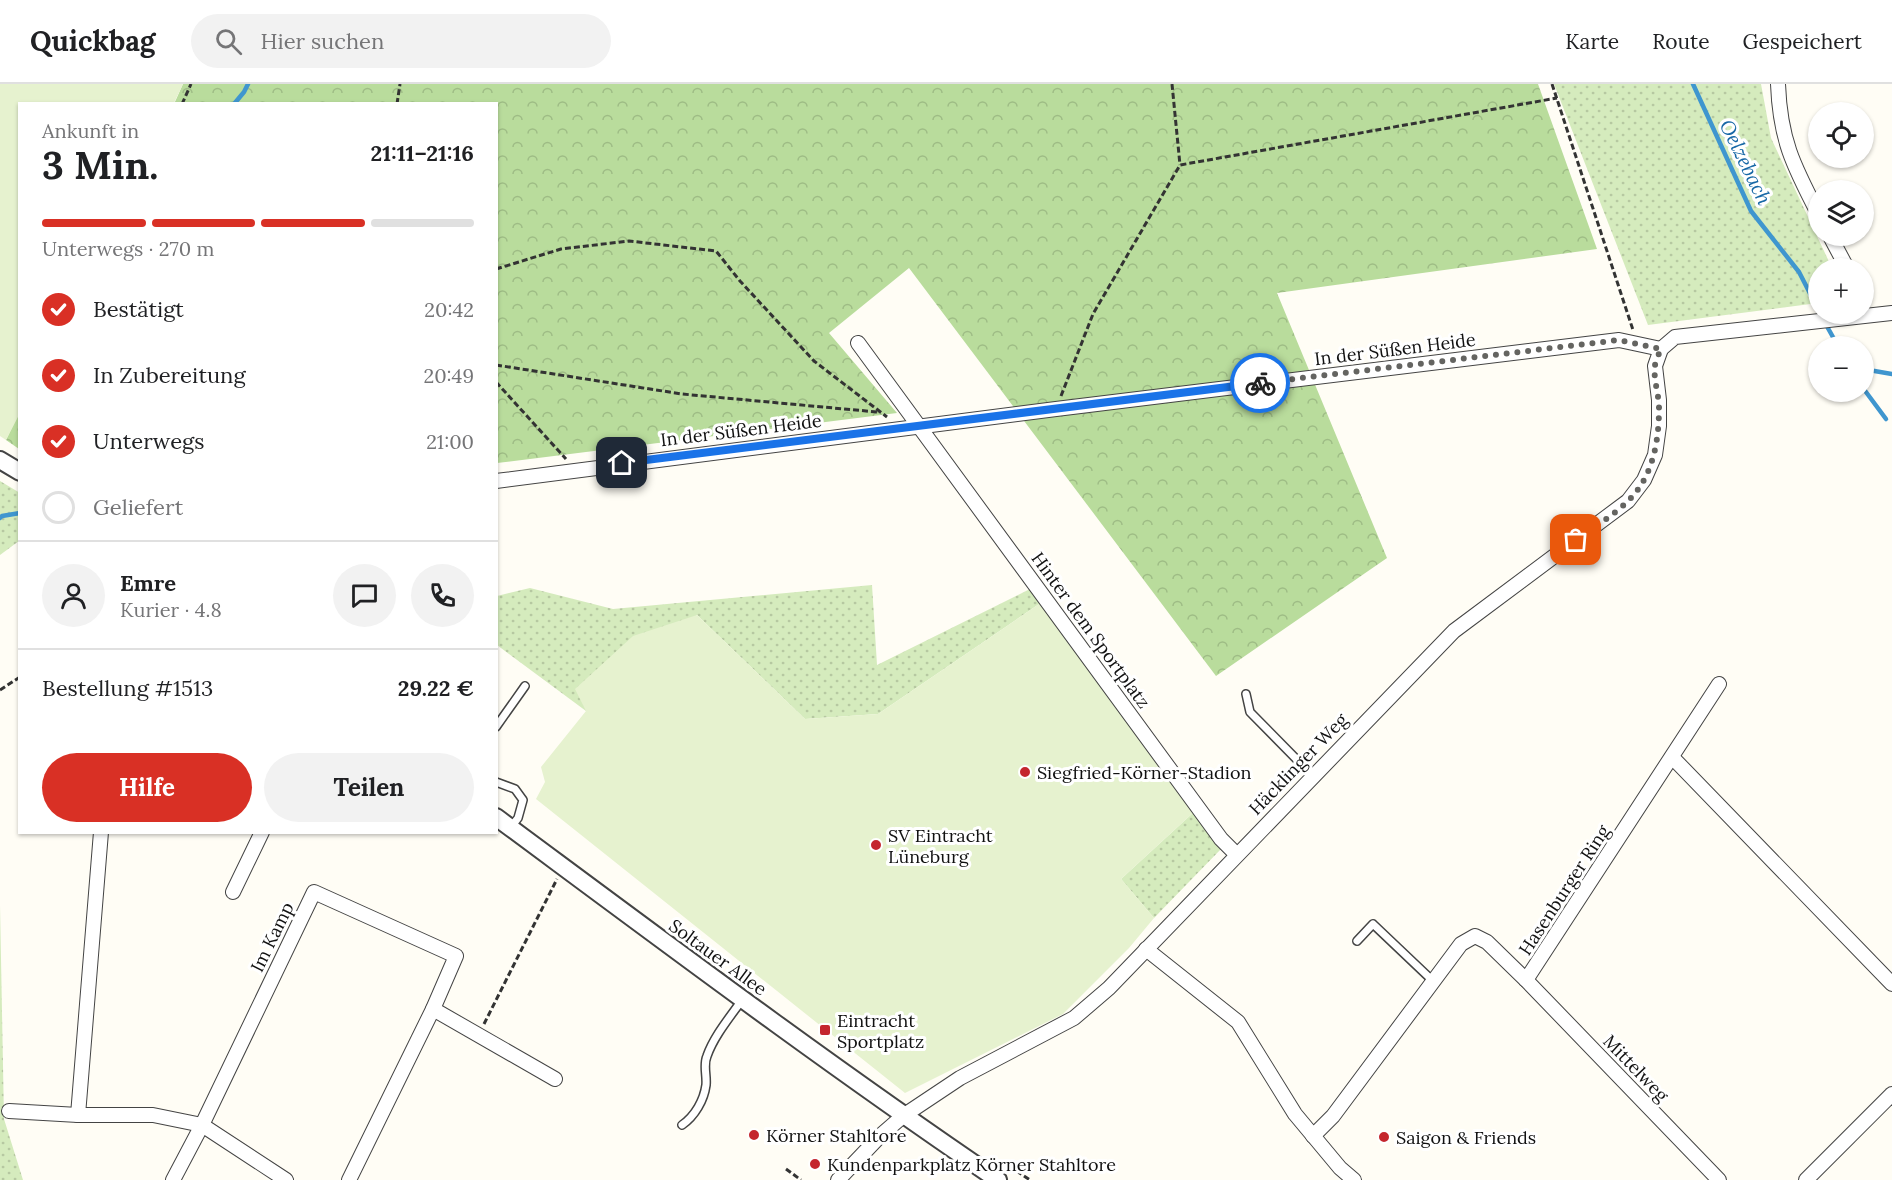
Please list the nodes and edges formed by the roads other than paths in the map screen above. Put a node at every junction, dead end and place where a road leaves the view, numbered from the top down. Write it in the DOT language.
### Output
graph roads {
  1 [pos="1778,84"];
  2 [pos="1808,194"];
  3 [pos="1874,313"];
  4 [pos="1892,313"];
  5 [pos="1808,322"];
  6 [pos="858,343"];
  7 [pos="1661,349"];
  8 [pos="919,426"];
  9 [pos="0,460"];
  10 [pos="18,471"];
  11 [pos="498,481"];
  12 [pos="1719,684"];
  13 [pos="525,687"];
  14 [pos="1246,693"];
  15 [pos="498,724"];
  16 [pos="1672,757"];
  17 [pos="1312,775"];
  18 [pos="498,783"];
  19 [pos="498,818"];
  20 [pos="511,828"];
  21 [pos="101,834"];
  22 [pos="261,834"];
  23 [pos="1236,854"];
  24 [pos="233,892"];
  25 [pos="1357,941"];
  26 [pos="1146,949"];
  27 [pos="1526,980"];
  28 [pos="1433,981"];
  29 [pos="1892,984"];
  30 [pos="742,1000"];
  31 [pos="433,1009"];
  32 [pos="555,1079"];
  33 [pos="1892,1094"];
  34 [pos="9,1111"];
  35 [pos="78,1115"];
  36 [pos="903,1116"];
  37 [pos="202,1125"];
  38 [pos="682,1125"];
  39 [pos="1313,1136"];
  40 [pos="173,1180"];
  41 [pos="286,1180"];
  42 [pos="349,1180"];
  43 [pos="838,1180"];
  44 [pos="998,1180"];
  45 [pos="1354,1180"];
  46 [pos="1719,1180"];
  47 [pos="1806,1180"];
  1 -- 2 [label="street"];
  3 -- 4 [label="street"];
  5 -- 7 [label="street"];
  6 -- 8 [label="street"];
  7 -- 8 [label="street, In der Süßen Heide"];
  7 -- 17 [label="street, Häcklinger Weg"];
  8 -- 11 [label="street, In der Süßen Heide"];
  8 -- 23 [label="street, Hinter dem Sportplatz"];
  9 -- 10 [label="street"];
  12 -- 16 [label="street, Hasenburger Ring"];
  13 -- 15 [label="lane"];
  14 -- 17 [label="lane"];
  16 -- 27 [label="street, Hasenburger Ring"];
  16 -- 29 [label="street"];
  17 -- 23 [label="street, Häcklinger Weg"];
  18 -- 20 [label="lane"];
  19 -- 20 [label="street, Soltauer Allee"];
  20 -- 30 [label="street, Soltauer Allee"];
  21 -- 35 [label="street"];
  22 -- 24 [label="street"];
  23 -- 26 [label="street, Häcklinger Weg"];
  25 -- 28 [label="lane"];
  26 -- 36 [label="street, Häcklinger Weg"];
  26 -- 39 [label="street"];
  27 -- 28 [label="street, Hasenburger Ring"];
  27 -- 46 [label="street, Mittelweg"];
  28 -- 39 [label="street, Hasenburger Ring"];
  30 -- 36 [label="street, Soltauer Allee"];
  30 -- 38 [label="lane"];
  31 -- 32 [label="street"];
  31 -- 37 [label="street, Im Kamp"];
  31 -- 42 [label="street, Im Kamp"];
  33 -- 47 [label="street"];
  34 -- 35 [label="street"];
  35 -- 37 [label="street"];
  36 -- 43 [label="street, Häcklinger Weg"];
  36 -- 44 [label="street, Soltauer Allee"];
  37 -- 40 [label="street"];
  37 -- 41 [label="street"];
  39 -- 45 [label="street"];
}
